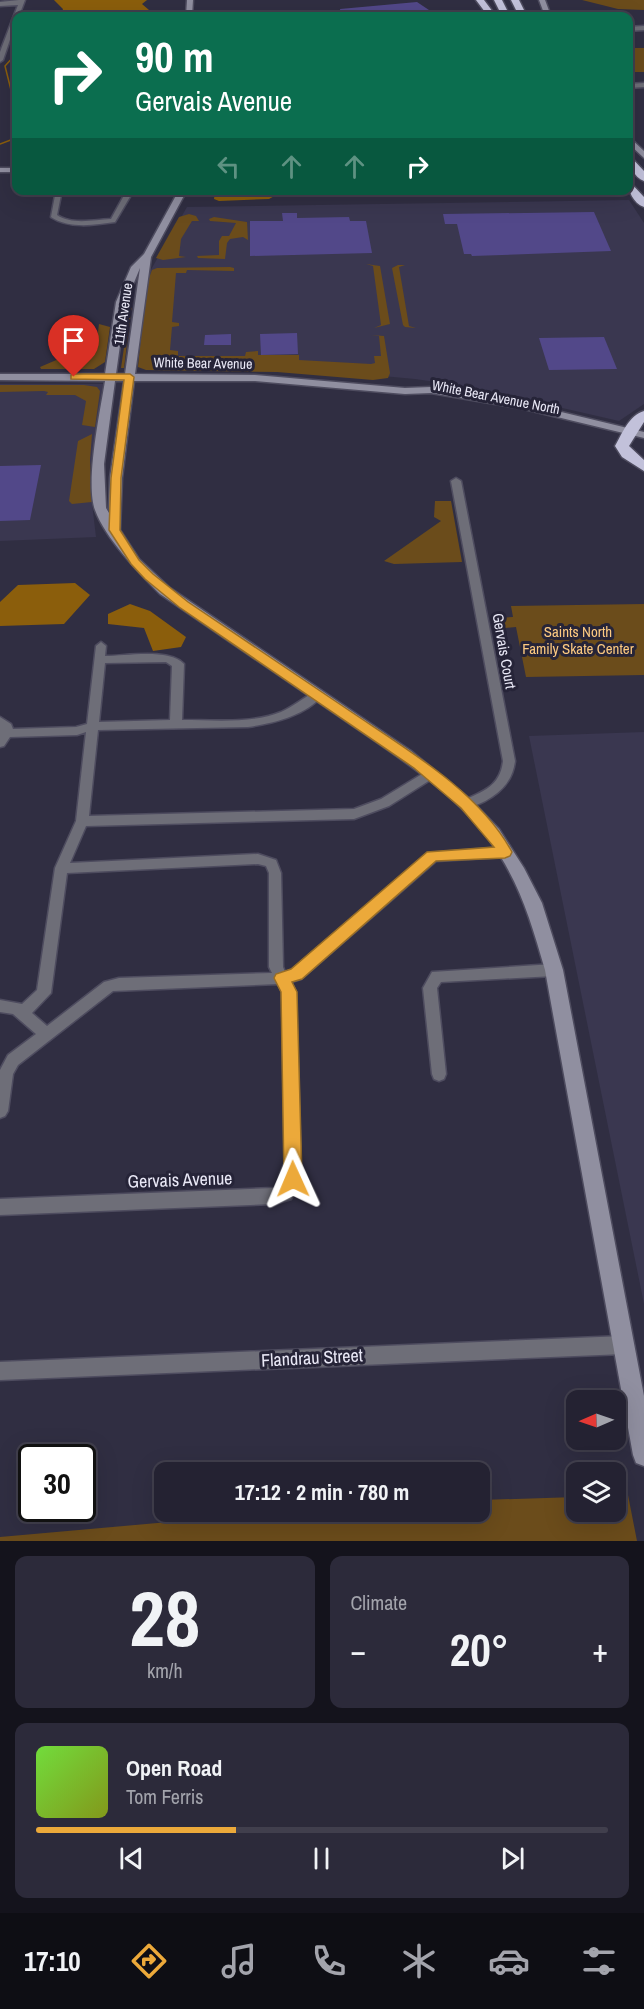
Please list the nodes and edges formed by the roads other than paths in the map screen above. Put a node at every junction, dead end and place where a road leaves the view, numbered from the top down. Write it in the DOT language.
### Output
graph roads {
  1 [pos="515,0"];
  2 [pos="21,2"];
  3 [pos="0,4"];
  4 [pos="526,12"];
  5 [pos="12,27"];
  6 [pos="0,60"];
  7 [pos="633,144"];
  8 [pos="644,156"];
  9 [pos="633,164"];
  10 [pos="644,178"];
  11 [pos="633,190"];
  12 [pos="57,195"];
  13 [pos="128,195"];
  14 [pos="180,195"];
  15 [pos="644,204"];
  16 [pos="148,255"];
  17 [pos="0,377"];
  18 [pos="110,377"];
  19 [pos="130,377"];
  20 [pos="405,391"];
  21 [pos="644,415"];
  22 [pos="644,435"];
  23 [pos="626,436"];
  24 [pos="644,446"];
  25 [pos="644,467"];
  26 [pos="456,481"];
  27 [pos="114,530"];
  28 [pos="101,646"];
  29 [pos="100,660"];
  30 [pos="317,695"];
  31 [pos="0,721"];
  32 [pos="176,724"];
  33 [pos="93,726"];
  34 [pos="4,738"];
  35 [pos="431,774"];
  36 [pos="466,804"];
  37 [pos="82,821"];
  38 [pos="505,852"];
  39 [pos="61,868"];
  40 [pos="554,970"];
  41 [pos="282,978"];
  42 [pos="0,1006"];
  43 [pos="23,1012"];
  44 [pos="45,1033"];
  45 [pos="439,1074"];
  46 [pos="0,1111"];
  47 [pos="0,1207"];
  48 [pos="624,1346"];
  49 [pos="0,1371"];
  50 [pos="644,1455"];
  1 -- 4 [label="highway"];
  2 -- 3 [label="street"];
  5 -- 6 [label="street"];
  7 -- 8 [label="street"];
  9 -- 10 [label="highway"];
  11 -- 15 [label="highway"];
  12 -- 13 [label="street"];
  14 -- 16 [label="street, 11th Avenue"];
  16 -- 18 [label="street, 11th Avenue"];
  16 -- 19 [label="street, 11th Avenue"];
  17 -- 18 [label="street, White Bear Avenue"];
  18 -- 19 [label="street, White Bear Avenue"];
  18 -- 27 [label="street"];
  19 -- 20 [label="street, White Bear Avenue"];
  19 -- 27 [label="street"];
  20 -- 23 [label="street, White Bear Avenue North"];
  21 -- 23 [label="highway"];
  22 -- 23 [label="street, White Bear Avenue North"];
  23 -- 24 [label="street, White Bear Avenue North"];
  23 -- 25 [label="highway"];
  26 -- 36 [label="street, Gervais Court"];
  27 -- 30 [label="street"];
  28 -- 29 [label="street"];
  29 -- 32 [label="street"];
  29 -- 33 [label="street"];
  30 -- 32 [label="street"];
  30 -- 35 [label="street"];
  31 -- 34 [label="street"];
  32 -- 33 [label="street"];
  33 -- 34 [label="street"];
  33 -- 37 [label="street"];
  35 -- 36 [label="street"];
  35 -- 37 [label="street"];
  36 -- 38 [label="street"];
  37 -- 39 [label="street"];
  38 -- 40 [label="street"];
  38 -- 41 [label="street"];
  39 -- 41 [label="street, Gervais Avenue"];
  39 -- 43 [label="street"];
  40 -- 45 [label="street"];
  40 -- 48 [label="street"];
  41 -- 44 [label="street"];
  41 -- 47 [label="street, Gervais Avenue"];
  42 -- 43 [label="street"];
  43 -- 44 [label="street"];
  44 -- 46 [label="street"];
  48 -- 49 [label="street, Flandrau Street"];
  48 -- 50 [label="street"];
}
